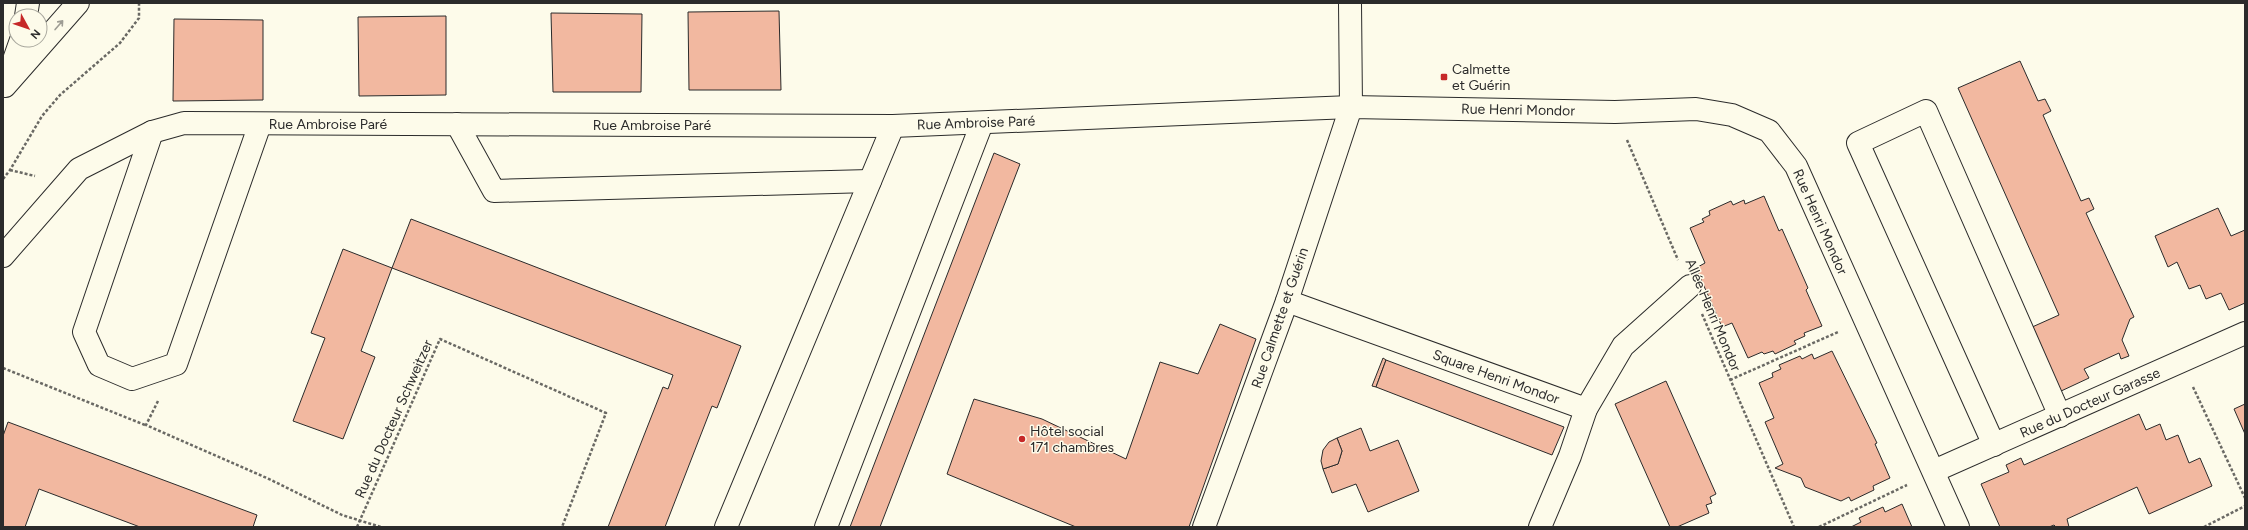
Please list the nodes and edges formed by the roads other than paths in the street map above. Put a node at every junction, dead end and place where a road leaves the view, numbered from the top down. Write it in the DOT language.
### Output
graph roads {
  1 [pos="78,3"];
  2 [pos="1350,3"];
  3 [pos="18,48"];
  4 [pos="4,88"];
  5 [pos="1351,107"];
  6 [pos="982,123"];
  7 [pos="260,124"];
  8 [pos="457,124"];
  9 [pos="893,126"];
  10 [pos="152,132"];
  11 [pos="870,181"];
  12 [pos="3,256"];
  13 [pos="1690,286"];
  14 [pos="1287,300"];
  15 [pos="2245,333"];
  16 [pos="1586,409"];
  17 [pos="2060,416"];
  18 [pos="1994,445"];
  19 [pos="1934,471"];
  20 [pos="726,527"];
  21 [pos="826,527"];
  22 [pos="1204,527"];
  23 [pos="1540,527"];
  24 [pos="1958,527"];
  4 -- 1 [label="street, one-way"];
  2 -- 5 [label="street, Rue Calmette et Guérin"];
  3 -- 4 [label="street"];
  5 -- 6 [label="street, Rue Ambroise Paré"];
  5 -- 14 [label="street, Rue Calmette et Guérin"];
  5 -- 19 [label="street, Rue Henri Mondor"];
  6 -- 9 [label="street, Rue Ambroise Paré"];
  6 -- 21 [label="street"];
  7 -- 8 [label="street, Rue Ambroise Paré"];
  7 -- 10 [label="street, Rue Ambroise Paré"];
  7 -- 10 [label="street"];
  8 -- 9 [label="street, Rue Ambroise Paré"];
  8 -- 11 [label="street"];
  9 -- 11 [label="street"];
  10 -- 12 [label="street, Rue Ambroise Paré"];
  11 -- 20 [label="street"];
  13 -- 16 [label="street"];
  14 -- 16 [label="street, Square Henri Mondor"];
  14 -- 22 [label="street, Rue Calmette et Guérin"];
  15 -- 17 [label="street, Rue du Docteur Garasse"];
  16 -- 23 [label="street"];
  17 -- 18 [label="street, Rue du Docteur Garasse"];
  17 -- 18 [label="street"];
  18 -- 19 [label="street, Rue du Docteur Garasse"];
  19 -- 24 [label="street, Rue Henri Mondor"];
}
